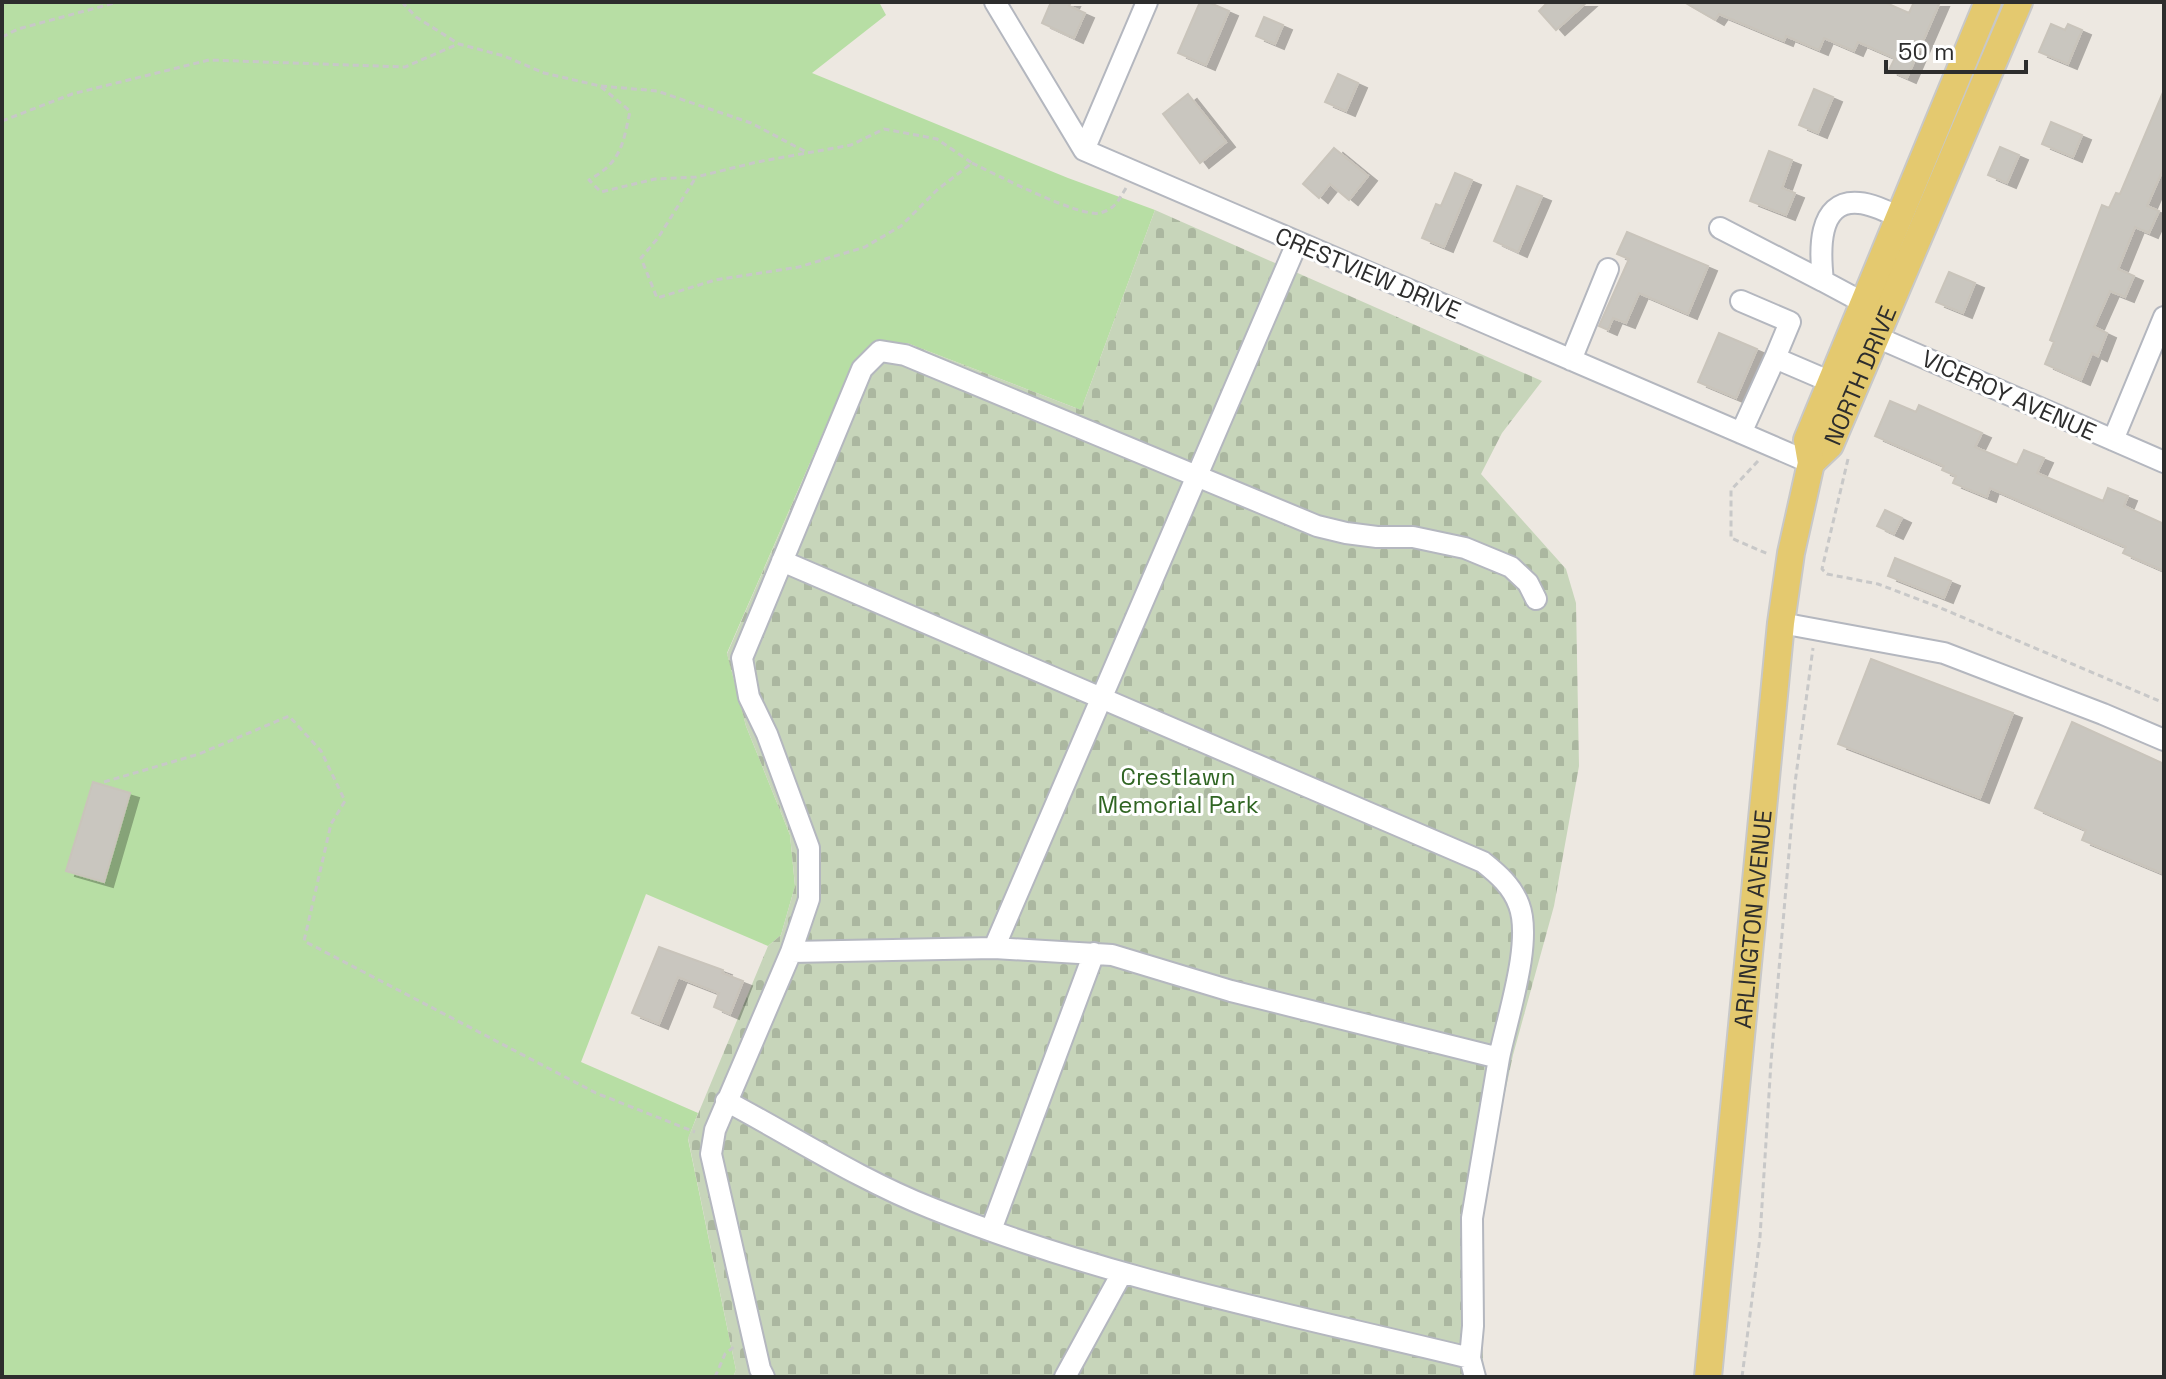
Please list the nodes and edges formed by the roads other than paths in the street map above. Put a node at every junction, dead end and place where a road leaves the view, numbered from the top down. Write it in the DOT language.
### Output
graph roads {
  1 [pos="995,2"];
  2 [pos="1147,2"];
  3 [pos="1988,2"];
  4 [pos="2019,2"];
  5 [pos="1084,150"];
  6 [pos="1901,218"];
  7 [pos="1720,228"];
  8 [pos="1297,243"];
  9 [pos="1608,269"];
  10 [pos="1823,281"];
  11 [pos="1741,301"];
  12 [pos="2164,317"];
  13 [pos="1865,323"];
  14 [pos="1775,358"];
  15 [pos="1571,360"];
  16 [pos="1831,382"];
  17 [pos="1741,433"];
  18 [pos="2113,440"];
  19 [pos="2164,462"];
  20 [pos="1811,463"];
  21 [pos="1197,478"];
  22 [pos="782,561"];
  23 [pos="1536,599"];
  24 [pos="1781,623"];
  25 [pos="1102,697"];
  26 [pos="2164,740"];
  27 [pos="994,948"];
  28 [pos="791,952"];
  29 [pos="1094,953"];
  30 [pos="1499,1058"];
  31 [pos="726,1101"];
  32 [pos="991,1230"];
  33 [pos="1122,1273"];
  34 [pos="1473,1368"];
  35 [pos="764,1377"];
  36 [pos="1065,1377"];
  37 [pos="1708,1377"];
  1 -- 5 [label="street"];
  2 -- 5 [label="street"];
  3 -- 6 [label="main road, NORTH DRIVE"];
  4 -- 13 [label="main road, NORTH DRIVE"];
  5 -- 8 [label="street, CRESTVIEW DRIVE"];
  6 -- 10 [label="street"];
  6 -- 13 [label="main road, NORTH DRIVE"];
  7 -- 10 [label="street, VICEROY AVENUE"];
  8 -- 15 [label="street, CRESTVIEW DRIVE"];
  8 -- 21 [label="street"];
  9 -- 15 [label="street"];
  10 -- 13 [label="street, VICEROY AVENUE"];
  11 -- 14 [label="street"];
  12 -- 18 [label="street"];
  13 -- 16 [label="main road, NORTH DRIVE"];
  13 -- 18 [label="street, VICEROY AVENUE"];
  13 -- 20 [label="main road, NORTH DRIVE"];
  14 -- 16 [label="street"];
  14 -- 17 [label="street"];
  15 -- 17 [label="street, CRESTVIEW DRIVE"];
  16 -- 20 [label="main road, NORTH DRIVE"];
  17 -- 20 [label="street, CRESTVIEW DRIVE"];
  18 -- 19 [label="street, VICEROY AVENUE"];
  20 -- 24 [label="main road, ARLINGTON AVENUE"];
  21 -- 22 [label="street"];
  21 -- 23 [label="street"];
  21 -- 25 [label="street"];
  22 -- 25 [label="street"];
  22 -- 28 [label="street"];
  24 -- 26 [label="street"];
  24 -- 37 [label="main road, ARLINGTON AVENUE"];
  25 -- 27 [label="street"];
  25 -- 30 [label="street"];
  27 -- 28 [label="street"];
  27 -- 29 [label="street"];
  28 -- 31 [label="street"];
  29 -- 30 [label="street"];
  29 -- 32 [label="street"];
  30 -- 34 [label="street"];
  31 -- 32 [label="street"];
  31 -- 35 [label="street"];
  32 -- 33 [label="street"];
  33 -- 34 [label="street"];
  33 -- 36 [label="street"];
}
